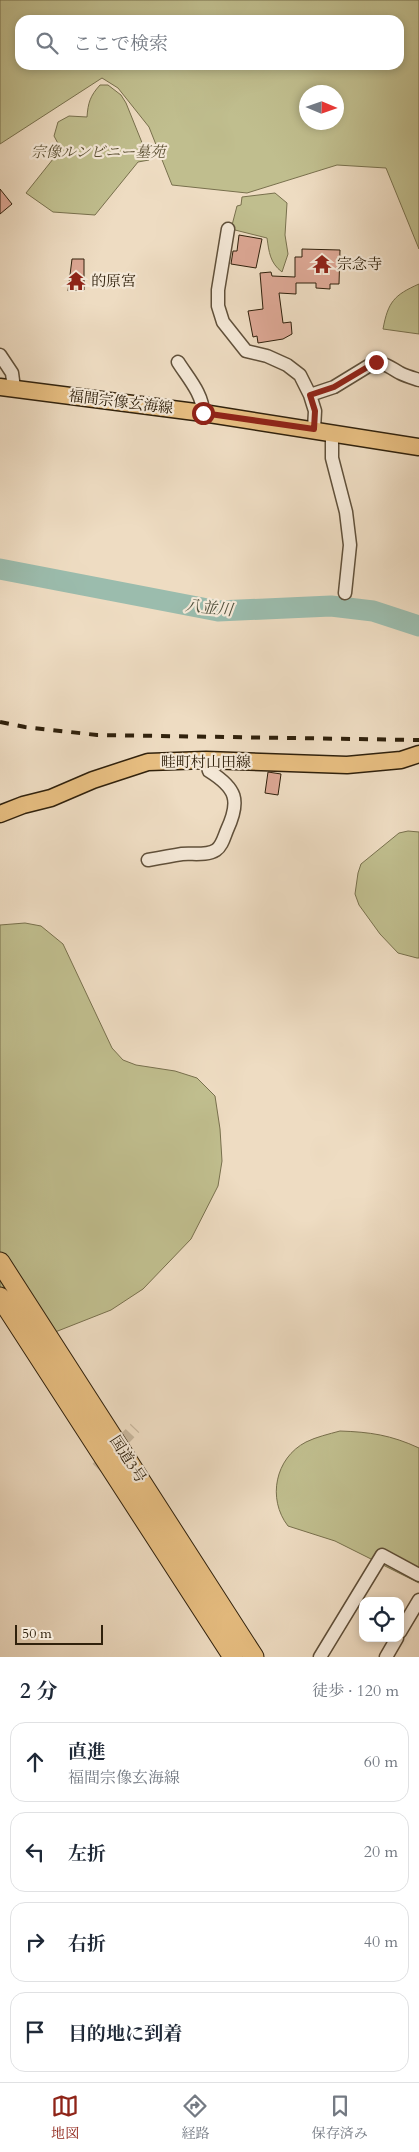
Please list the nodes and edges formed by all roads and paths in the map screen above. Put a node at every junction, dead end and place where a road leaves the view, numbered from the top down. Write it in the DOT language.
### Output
graph roads {
  1 [pos="228,229"];
  2 [pos="0,355"];
  3 [pos="178,362"];
  4 [pos="419,380"];
  5 [pos="7,388"];
  6 [pos="310,395"];
  7 [pos="203,413"];
  8 [pos="314,429"];
  9 [pos="332,433"];
  10 [pos="419,448"];
  11 [pos="345,593"];
  12 [pos="419,754"];
  13 [pos="206,760"];
  14 [pos="0,814"];
  15 [pos="148,860"];
  16 [pos="0,1262"];
  17 [pos="0,1297"];
  18 [pos="419,1575"];
  19 [pos="419,1600"];
  20 [pos="404,1625"];
  21 [pos="395,1642"];
  22 [pos="233,1657"];
  23 [pos="254,1657"];
  24 [pos="320,1657"];
  25 [pos="386,1657"];
  1 -- 6 [label="street"];
  2 -- 5 [label="street"];
  3 -- 7 [label="street"];
  4 -- 6 [label="street"];
  5 -- 7 [label="main road, 福間宗像玄海線"];
  6 -- 8 [label="street"];
  7 -- 8 [label="main road, 福間宗像玄海線"];
  8 -- 9 [label="main road, 福間宗像玄海線"];
  9 -- 10 [label="main road, 福間宗像玄海線"];
  9 -- 11 [label="street"];
  12 -- 13 [label="main road, 畦町村山田線"];
  13 -- 14 [label="main road, 畦町村山田線"];
  13 -- 15 [label="street"];
  16 -- 23 [label="highway, 国道3号"];
  17 -- 22 [label="highway, 国道3号"];
  18 -- 24 [label="street"];
  19 -- 20 [label="street"];
  21 -- 25 [label="street"];
}
